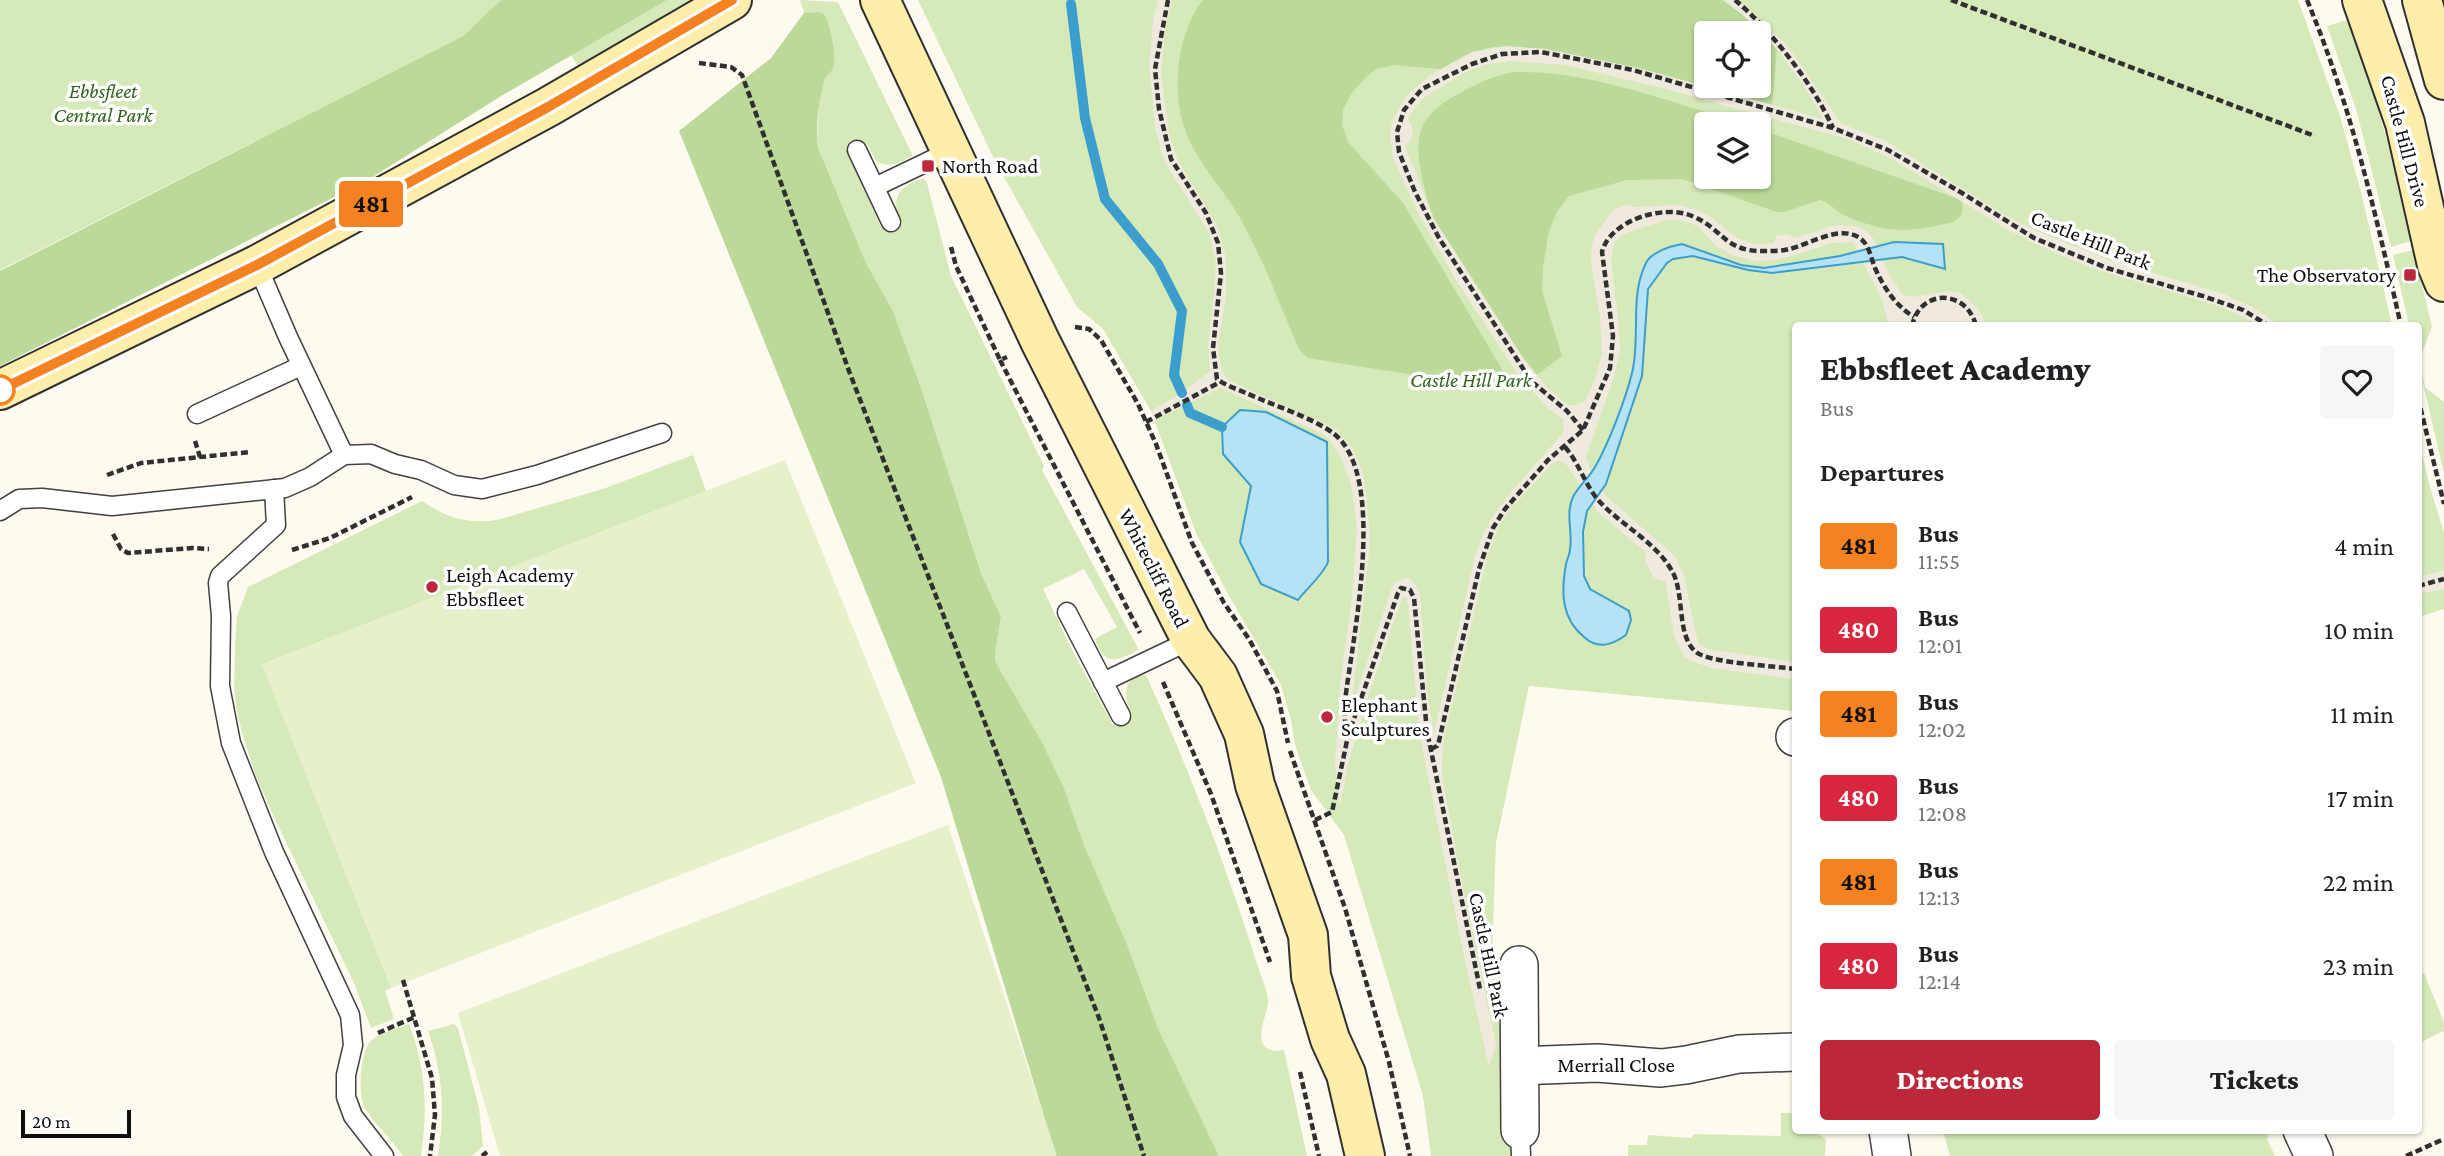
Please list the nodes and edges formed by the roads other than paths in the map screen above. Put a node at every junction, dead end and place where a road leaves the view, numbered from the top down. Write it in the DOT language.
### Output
graph roads {
  1 [pos="732,0"];
  2 [pos="880,0"];
  3 [pos="2361,0"];
  4 [pos="2422,0"];
  5 [pos="2444,79"];
  6 [pos="857,150"];
  7 [pos="950,151"];
  8 [pos="875,187"];
  9 [pos="891,222"];
  10 [pos="257,265"];
  11 [pos="2444,282"];
  12 [pos="301,366"];
  13 [pos="0,390"];
  14 [pos="197,414"];
  15 [pos="662,433"];
  16 [pos="344,455"];
  17 [pos="274,489"];
  18 [pos="0,511"];
  19 [pos="1067,612"];
  20 [pos="1191,640"];
  21 [pos="1103,682"];
  22 [pos="1121,716"];
  23 [pos="1519,965"];
  24 [pos="1792,1052"];
  25 [pos="1520,1066"];
  26 [pos="1889,1134"];
  27 [pos="2304,1134"];
  28 [pos="1521,1143"];
  29 [pos="384,1156"];
  30 [pos="1365,1156"];
  31 [pos="1892,1156"];
  32 [pos="2314,1156"];
  1 -- 10 [label="street"];
  2 -- 7 [label="street, Whitecliff Road"];
  3 -- 11 [label="street, Castle Hill Drive"];
  4 -- 5 [label="street"];
  6 -- 8 [label="lane"];
  7 -- 8 [label="lane"];
  7 -- 20 [label="street, Whitecliff Road"];
  8 -- 9 [label="lane"];
  10 -- 12 [label="lane"];
  10 -- 13 [label="street"];
  12 -- 14 [label="lane"];
  12 -- 16 [label="lane"];
  15 -- 16 [label="lane"];
  16 -- 17 [label="lane"];
  17 -- 18 [label="lane"];
  17 -- 29 [label="lane"];
  19 -- 21 [label="lane"];
  20 -- 21 [label="lane"];
  20 -- 30 [label="street, Whitecliff Road"];
  21 -- 22 [label="lane"];
  23 -- 25 [label="street"];
  24 -- 25 [label="street, Merriall Close"];
  25 -- 28 [label="street"];
  26 -- 31 [label="street"];
  27 -- 32 [label="street"];
}
